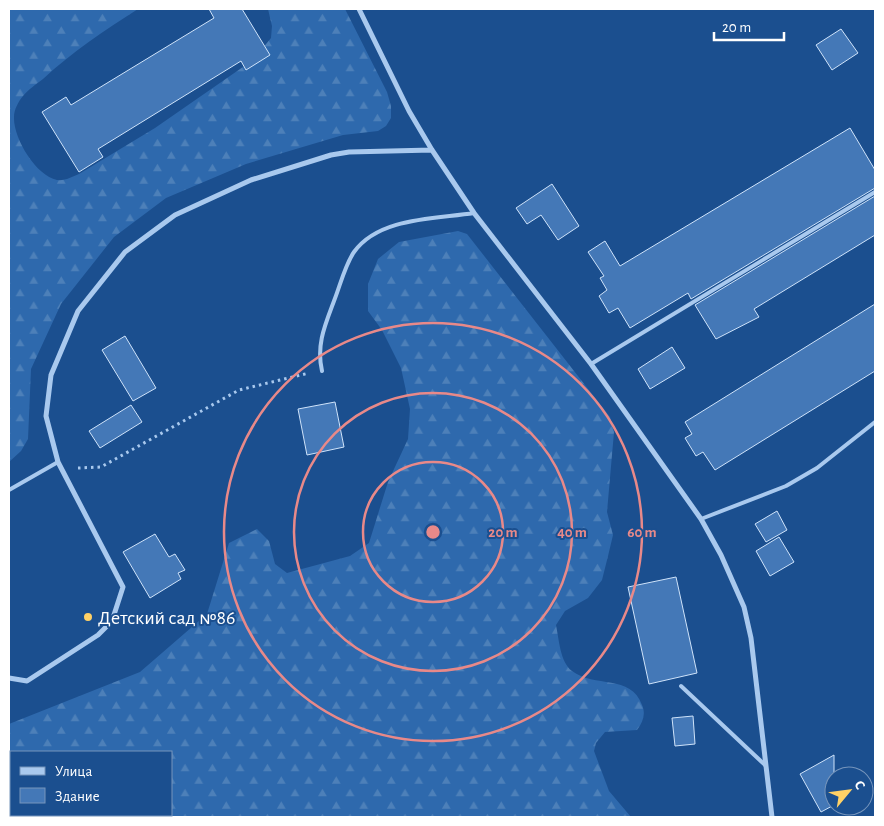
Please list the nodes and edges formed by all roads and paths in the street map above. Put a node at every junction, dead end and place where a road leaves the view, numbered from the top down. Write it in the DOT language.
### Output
graph roads {
  1 [pos="359,9"];
  2 [pos="432,150"];
  3 [pos="875,192"];
  4 [pos="474,212"];
  5 [pos="591,364"];
  6 [pos="322,371"];
  7 [pos="875,422"];
  8 [pos="58,462"];
  9 [pos="9,490"];
  10 [pos="700,519"];
  11 [pos="9,678"];
  12 [pos="681,686"];
  13 [pos="767,767"];
  14 [pos="772,817"];
  1 -- 2 [label="street"];
  2 -- 4 [label="street"];
  2 -- 8 [label="street"];
  3 -- 5 [label="lane"];
  4 -- 5 [label="street"];
  4 -- 6 [label="lane"];
  5 -- 10 [label="street"];
  6 -- 8 [label="path"];
  7 -- 10 [label="lane"];
  8 -- 9 [label="lane"];
  8 -- 11 [label="street"];
  10 -- 13 [label="street"];
  12 -- 13 [label="lane"];
  13 -- 14 [label="street"];
}
